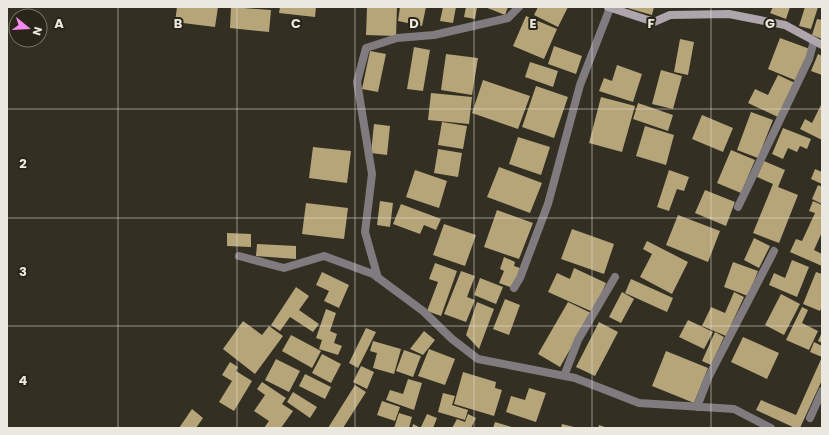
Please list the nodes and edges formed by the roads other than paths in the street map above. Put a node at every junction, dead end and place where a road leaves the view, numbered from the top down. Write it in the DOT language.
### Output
graph roads {
  1 [pos="519,7"];
  2 [pos="609,8"];
  3 [pos="814,41"];
  4 [pos="822,45"];
  5 [pos="738,207"];
  6 [pos="774,251"];
  7 [pos="239,256"];
  8 [pos="615,277"];
  9 [pos="378,278"];
  10 [pos="514,288"];
  11 [pos="564,376"];
  12 [pos="822,391"];
  13 [pos="697,407"];
  14 [pos="810,418"];
  15 [pos="771,428"];
  1 -- 9 [label="street"];
  2 -- 3 [label="street"];
  2 -- 10 [label="street"];
  3 -- 4 [label="street"];
  3 -- 5 [label="street"];
  6 -- 13 [label="street"];
  7 -- 9 [label="street"];
  8 -- 11 [label="street"];
  9 -- 11 [label="street"];
  11 -- 13 [label="street"];
  12 -- 14 [label="street"];
  13 -- 15 [label="street"];
}
